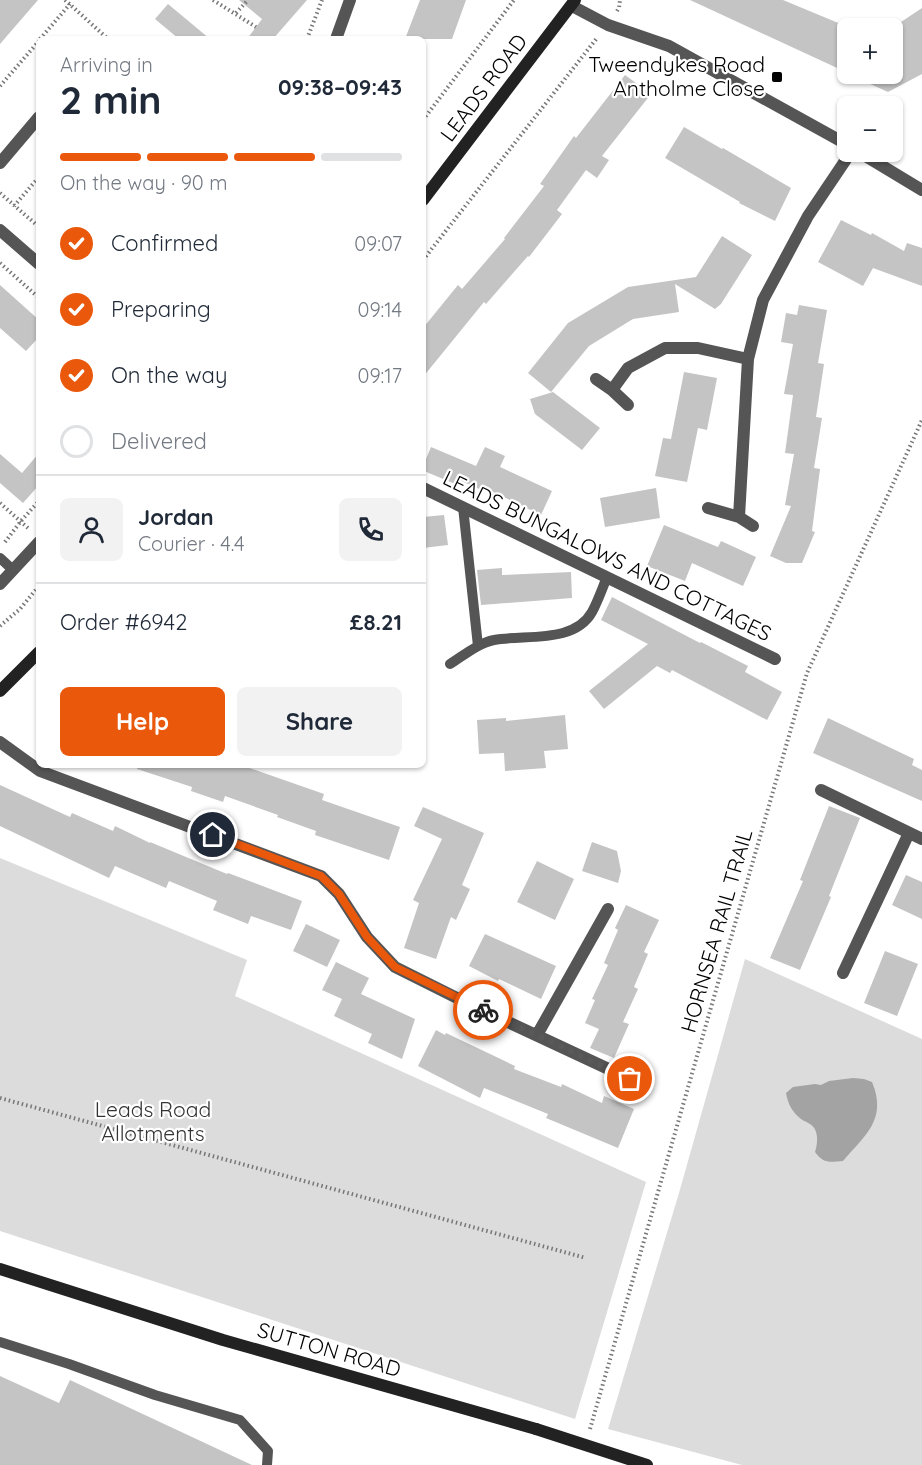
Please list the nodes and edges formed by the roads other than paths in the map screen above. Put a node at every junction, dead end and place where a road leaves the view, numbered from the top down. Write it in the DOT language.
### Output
graph roads {
  1 [pos="350,0"];
  2 [pos="574,3"];
  3 [pos="337,36"];
  4 [pos="36,121"];
  5 [pos="837,139"];
  6 [pos="844,162"];
  7 [pos="876,162"];
  8 [pos="0,163"];
  9 [pos="922,190"];
  10 [pos="426,196"];
  11 [pos="0,230"];
  12 [pos="36,261"];
  13 [pos="748,360"];
  14 [pos="596,379"];
  15 [pos="612,390"];
  16 [pos="628,405"];
  17 [pos="426,489"];
  18 [pos="462,507"];
  19 [pos="708,508"];
  20 [pos="739,517"];
  21 [pos="753,526"];
  22 [pos="36,537"];
  23 [pos="0,558"];
  24 [pos="13,570"];
  25 [pos="607,577"];
  26 [pos="0,584"];
  27 [pos="478,646"];
  28 [pos="36,655"];
  29 [pos="775,659"];
  30 [pos="450,664"];
  31 [pos="0,691"];
  32 [pos="0,742"];
  33 [pos="821,790"];
  34 [pos="909,833"];
  35 [pos="922,839"];
  36 [pos="608,909"];
  37 [pos="843,973"];
  38 [pos="537,1035"];
  39 [pos="630,1079"];
  40 [pos="0,1269"];
  41 [pos="0,1342"];
  42 [pos="267,1465"];
  43 [pos="647,1465"];
  1 -- 3 [label="street"];
  2 -- 5 [label="street"];
  2 -- 10 [label="street, LEADS ROAD"];
  4 -- 8 [label="street"];
  6 -- 13 [label="street"];
  7 -- 9 [label="street"];
  11 -- 12 [label="street"];
  13 -- 15 [label="street"];
  13 -- 20 [label="street"];
  14 -- 15 [label="street"];
  15 -- 16 [label="street"];
  17 -- 18 [label="street, LEADS BUNGALOWS AND COTTAGES"];
  18 -- 25 [label="street, LEADS BUNGALOWS AND COTTAGES"];
  18 -- 27 [label="lane"];
  19 -- 20 [label="street"];
  20 -- 21 [label="street"];
  22 -- 24 [label="street"];
  23 -- 24 [label="lane"];
  24 -- 26 [label="street"];
  25 -- 27 [label="lane"];
  25 -- 29 [label="street, LEADS BUNGALOWS AND COTTAGES"];
  27 -- 30 [label="lane"];
  28 -- 31 [label="street"];
  32 -- 38 [label="street"];
  33 -- 34 [label="street"];
  34 -- 35 [label="street"];
  34 -- 37 [label="street"];
  36 -- 38 [label="street"];
  38 -- 39 [label="street"];
  40 -- 43 [label="street, SUTTON ROAD, bridge"];
  41 -- 42 [label="lane"];
}
